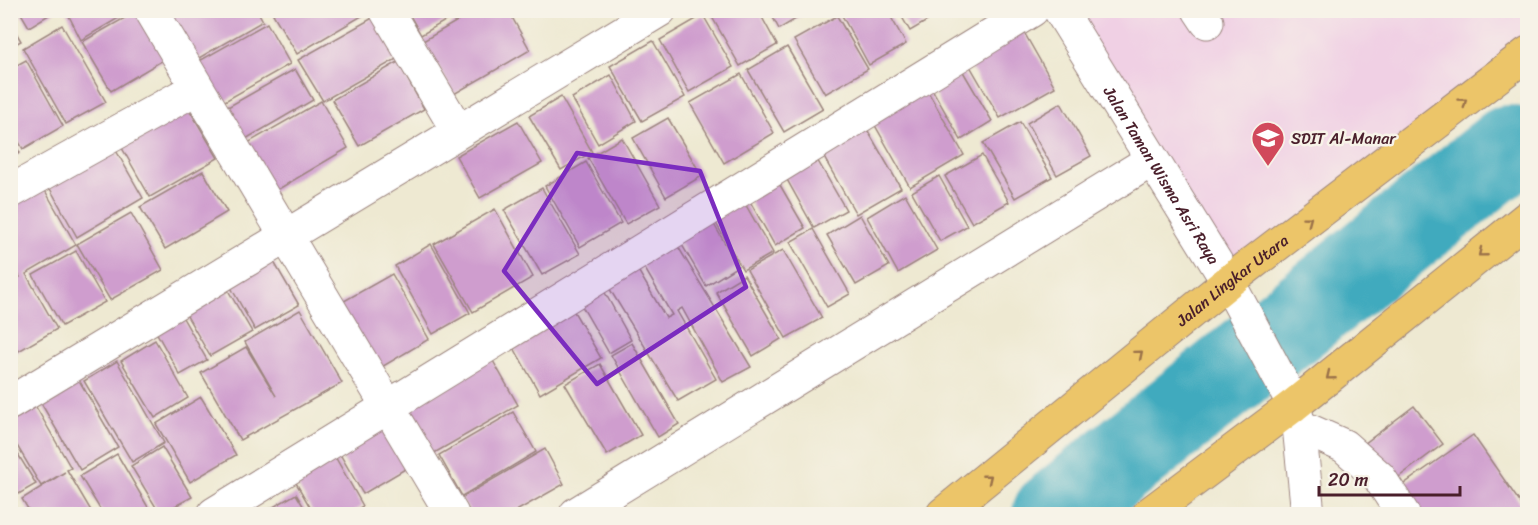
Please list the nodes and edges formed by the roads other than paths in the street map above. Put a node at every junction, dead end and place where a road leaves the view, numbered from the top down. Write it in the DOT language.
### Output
graph roads {
  1 [pos="151,10"];
  2 [pos="386,10"];
  3 [pos="660,10"];
  4 [pos="1032,10"];
  5 [pos="1060,10"];
  6 [pos="1527,53"];
  7 [pos="197,88"];
  8 [pos="458,131"];
  9 [pos="1150,161"];
  10 [pos="10,192"];
  11 [pos="1527,217"];
  12 [pos="285,236"];
  13 [pos="1230,286"];
  14 [pos="11,402"];
  15 [pos="388,408"];
  16 [pos="1297,415"];
  17 [pos="214,514"];
  18 [pos="452,514"];
  19 [pos="576,514"];
  20 [pos="943,514"];
  21 [pos="1149,514"];
  22 [pos="1308,514"];
  23 [pos="1403,514"];
  1 -- 7 [label="street"];
  2 -- 8 [label="street"];
  3 -- 8 [label="street"];
  4 -- 15 [label="street"];
  5 -- 9 [label="street, Jalan Taman Wisma Asri Raya"];
  13 -- 6 [label="main road, Jalan Lingkar Utara, one-way"];
  7 -- 10 [label="street"];
  7 -- 12 [label="street"];
  8 -- 12 [label="street"];
  9 -- 13 [label="street, Jalan Taman Wisma Asri Raya"];
  9 -- 19 [label="street"];
  11 -- 16 [label="main road, one-way"];
  12 -- 14 [label="street"];
  12 -- 15 [label="street"];
  13 -- 16 [label="street, Jalan Taman Wisma Asri Raya"];
  20 -- 13 [label="main road, Jalan Lingkar Utara, one-way"];
  15 -- 17 [label="street"];
  15 -- 18 [label="street"];
  16 -- 21 [label="main road"];
  16 -- 22 [label="street"];
  16 -- 23 [label="street"];
}
